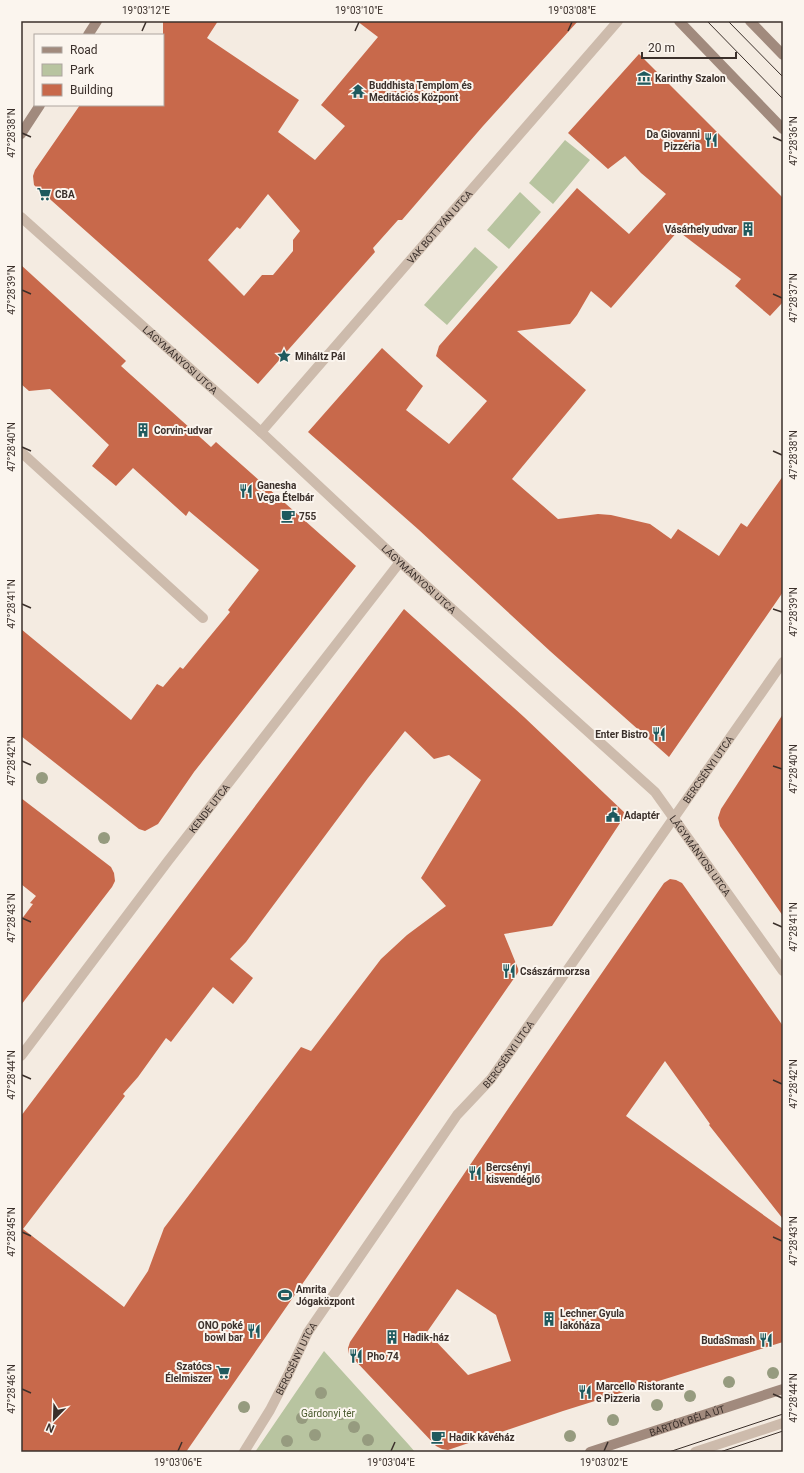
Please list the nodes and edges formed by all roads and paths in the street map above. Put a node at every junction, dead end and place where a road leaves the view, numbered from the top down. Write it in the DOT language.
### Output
graph roads {
  1 [pos="97,21"];
  2 [pos="618,21"];
  3 [pos="679,21"];
  4 [pos="750,21"];
  5 [pos="89,34"];
  6 [pos="783,55"];
  7 [pos="39,106"];
  8 [pos="783,128"];
  9 [pos="21,134"];
  10 [pos="21,217"];
  11 [pos="260,432"];
  12 [pos="21,452"];
  13 [pos="400,562"];
  14 [pos="203,618"];
  15 [pos="783,662"];
  16 [pos="674,818"];
  17 [pos="783,971"];
  18 [pos="21,1056"];
  19 [pos="783,1389"];
  20 [pos="783,1423"];
  21 [pos="244,1452"];
  22 [pos="590,1452"];
  23 [pos="695,1452"];
  1 -- 5 [label="street"];
  2 -- 11 [label="street, VAK BOTTYÁN UTCA"];
  3 -- 8 [label="street"];
  4 -- 6 [label="street"];
  7 -- 9 [label="street"];
  10 -- 11 [label="street, LÁGYMÁNYOSI UTCA"];
  11 -- 13 [label="street, LÁGYMÁNYOSI UTCA"];
  12 -- 14 [label="street"];
  13 -- 16 [label="street, LÁGYMÁNYOSI UTCA"];
  13 -- 18 [label="street, KENDE UTCA"];
  15 -- 16 [label="street, BERCSÉNYI UTCA"];
  16 -- 17 [label="street, LÁGYMÁNYOSI UTCA"];
  16 -- 21 [label="street, BERCSÉNYI UTCA"];
  19 -- 22 [label="street, BARTÓK BÉLA ÚT"];
  20 -- 23 [label="street"];
}
